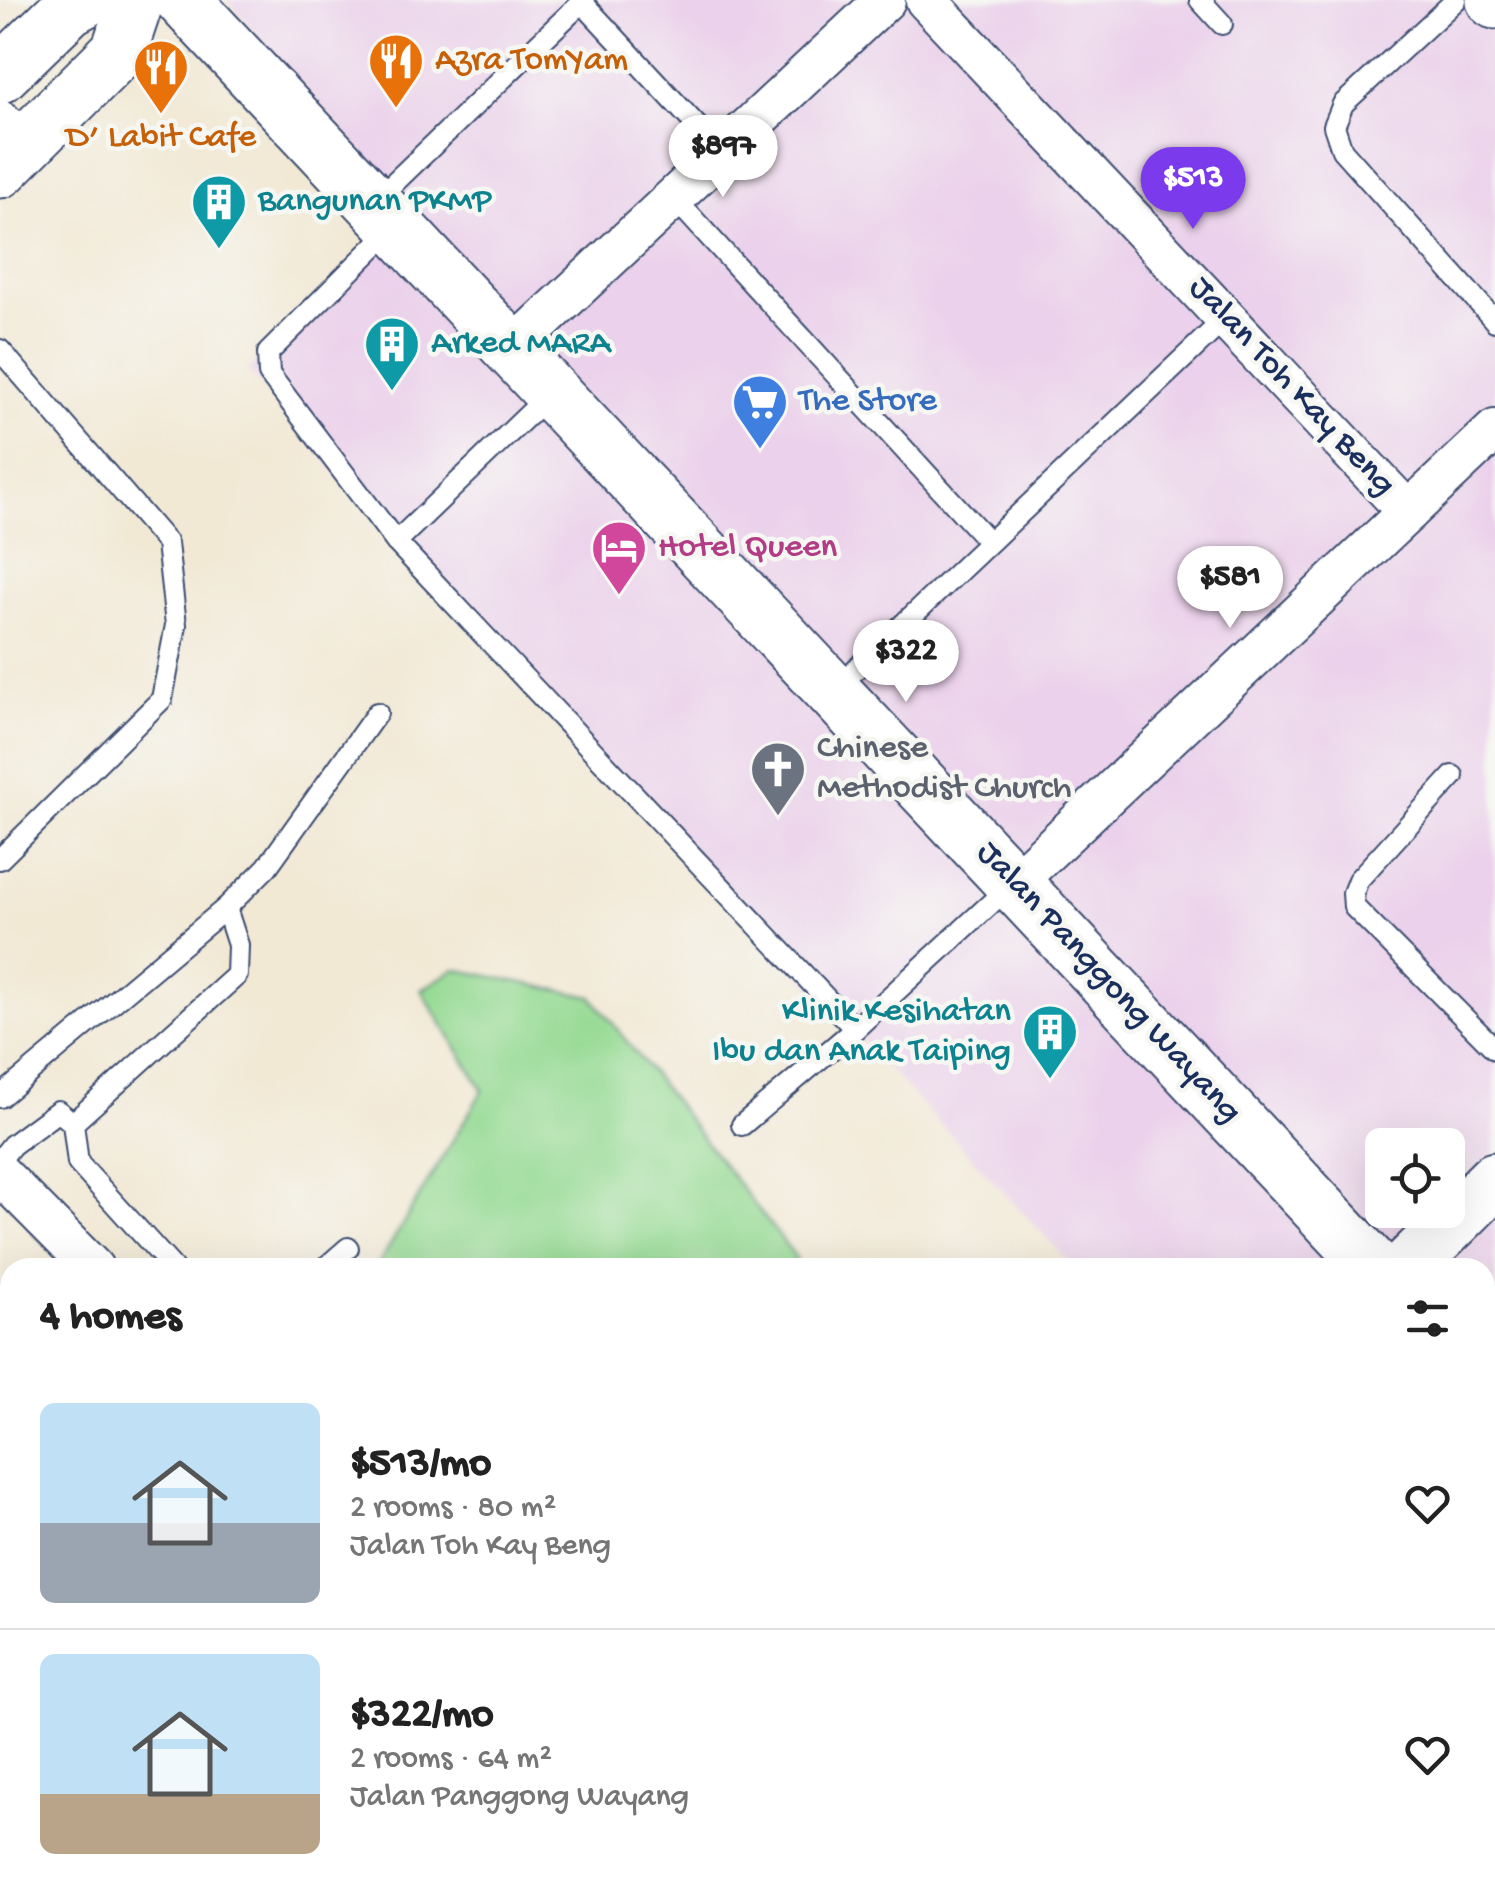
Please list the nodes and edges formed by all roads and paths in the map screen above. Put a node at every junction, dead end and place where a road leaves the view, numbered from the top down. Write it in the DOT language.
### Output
graph roads {
  1 [pos="84,0"];
  2 [pos="136,0"];
  3 [pos="183,0"];
  4 [pos="885,0"];
  5 [pos="926,0"];
  6 [pos="1200,0"];
  7 [pos="1456,0"];
  8 [pos="581,1"];
  9 [pos="1222,24"];
  10 [pos="0,75"];
  11 [pos="9,145"];
  12 [pos="722,153"];
  13 [pos="674,198"];
  14 [pos="385,214"];
  15 [pos="1226,318"];
  16 [pos="1495,321"];
  17 [pos="512,348"];
  18 [pos="0,350"];
  19 [pos="553,392"];
  20 [pos="1495,430"];
  21 [pos="1408,512"];
  22 [pos="396,542"];
  23 [pos="989,542"];
  24 [pos="834,690"];
  25 [pos="377,713"];
  26 [pos="1454,776"];
  27 [pos="0,859"];
  28 [pos="1014,882"];
  29 [pos="226,908"];
  30 [pos="855,1029"];
  31 [pos="1495,1050"];
  32 [pos="0,1096"];
  33 [pos="73,1123"];
  34 [pos="742,1125"];
  35 [pos="0,1160"];
  36 [pos="0,1174"];
  37 [pos="1495,1180"];
  38 [pos="348,1248"];
  39 [pos="82,1258"];
  40 [pos="164,1258"];
  41 [pos="336,1258"];
  42 [pos="1366,1258"];
  43 [pos="1416,1258"];
  1 -- 10 [label="street"];
  2 -- 11 [label="street"];
  3 -- 14 [label="street, Jalan Panggong Wayang"];
  4 -- 12 [label="street"];
  5 -- 15 [label="street, Jalan Toh Kay Beng"];
  6 -- 9 [label="lane"];
  7 -- 16 [label="lane"];
  8 -- 12 [label="lane"];
  8 -- 14 [label="lane"];
  12 -- 13 [label="street"];
  13 -- 17 [label="street"];
  13 -- 23 [label="lane"];
  14 -- 17 [label="street, Jalan Panggong Wayang"];
  14 -- 22 [label="lane"];
  15 -- 21 [label="street, Jalan Toh Kay Beng"];
  15 -- 23 [label="lane"];
  17 -- 19 [label="street, Jalan Panggong Wayang"];
  18 -- 27 [label="lane"];
  19 -- 22 [label="lane"];
  19 -- 24 [label="street, Jalan Panggong Wayang"];
  20 -- 21 [label="street"];
  21 -- 28 [label="street"];
  22 -- 30 [label="lane"];
  23 -- 24 [label="lane"];
  24 -- 28 [label="street, Jalan Panggong Wayang"];
  25 -- 29 [label="lane"];
  26 -- 31 [label="lane"];
  28 -- 30 [label="lane"];
  28 -- 42 [label="street, Jalan Panggong Wayang"];
  29 -- 32 [label="lane"];
  29 -- 33 [label="lane"];
  30 -- 34 [label="lane"];
  33 -- 35 [label="lane"];
  33 -- 40 [label="lane"];
  36 -- 39 [label="street"];
  37 -- 43 [label="street"];
  38 -- 41 [label="lane"];
}
